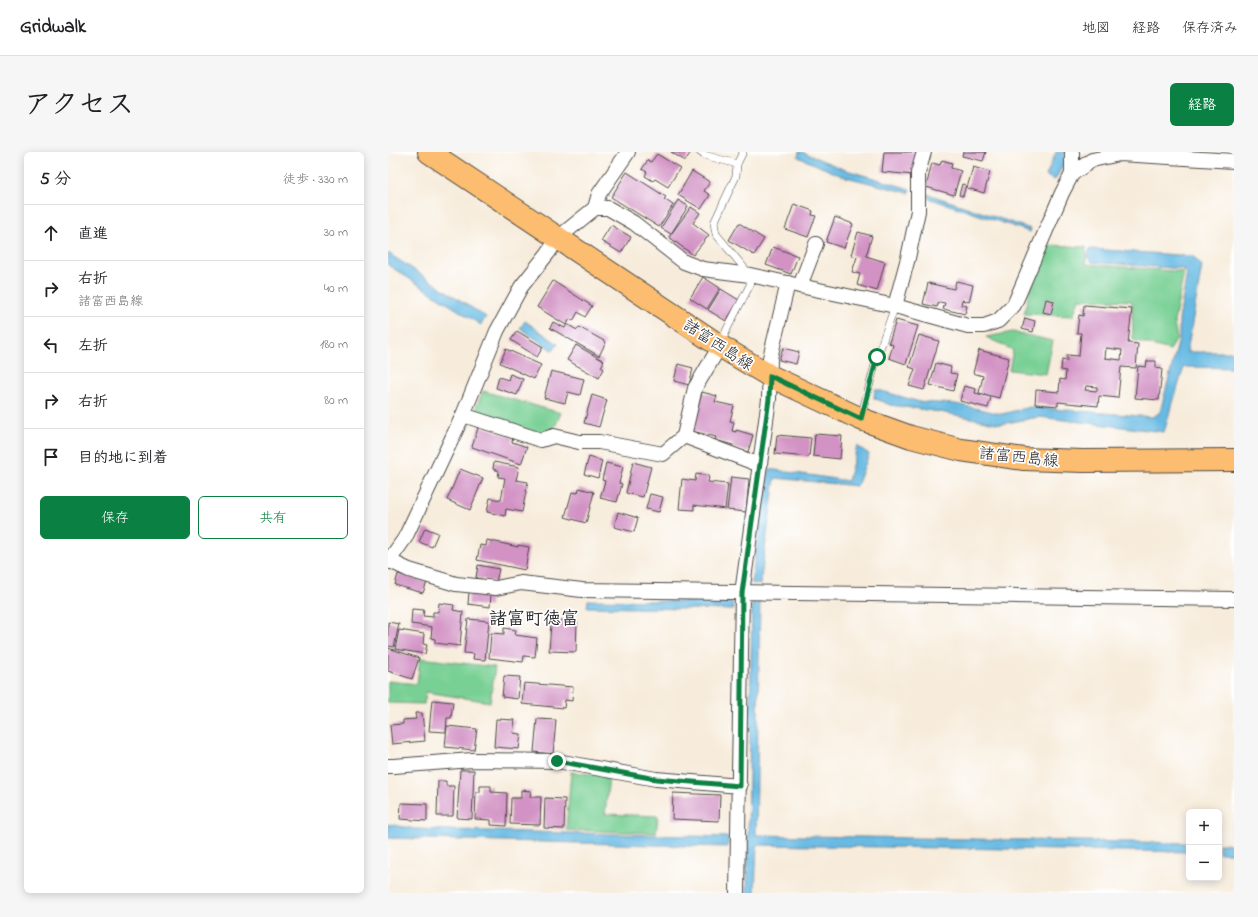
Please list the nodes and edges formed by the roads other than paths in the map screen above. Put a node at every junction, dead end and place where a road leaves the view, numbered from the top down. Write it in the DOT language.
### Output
graph roads {
  1 [pos="429,152"];
  2 [pos="628,152"];
  3 [pos="700,152"];
  4 [pos="743,152"];
  5 [pos="924,152"];
  6 [pos="1072,152"];
  7 [pos="1234,161"];
  8 [pos="737,164"];
  9 [pos="1072,174"];
  10 [pos="594,208"];
  11 [pos="558,238"];
  12 [pos="816,244"];
  13 [pos="750,275"];
  14 [pos="794,284"];
  15 [pos="895,306"];
  16 [pos="720,346"];
  17 [pos="770,376"];
  18 [pos="463,414"];
  19 [pos="861,419"];
  20 [pos="684,436"];
  21 [pos="1234,460"];
  22 [pos="760,465"];
  23 [pos="388,561"];
  24 [pos="742,593"];
  25 [pos="1234,599"];
  26 [pos="388,766"];
  27 [pos="740,786"];
  28 [pos="738,893"];
  1 -- 11 [label="main road, 諸富西島線"];
  2 -- 10 [label="street"];
  3 -- 8 [label="lane"];
  4 -- 8 [label="lane"];
  5 -- 15 [label="street"];
  6 -- 9 [label="street"];
  7 -- 9 [label="street"];
  8 -- 13 [label="lane"];
  9 -- 15 [label="street"];
  10 -- 11 [label="street"];
  10 -- 13 [label="street"];
  11 -- 16 [label="main road, 諸富西島線"];
  11 -- 18 [label="street"];
  12 -- 14 [label="street"];
  13 -- 14 [label="street"];
  13 -- 16 [label="lane"];
  14 -- 15 [label="street"];
  14 -- 17 [label="street"];
  15 -- 19 [label="lane"];
  16 -- 17 [label="main road, 諸富西島線"];
  16 -- 20 [label="street"];
  17 -- 19 [label="main road, 諸富西島線"];
  17 -- 22 [label="street"];
  18 -- 20 [label="street"];
  18 -- 23 [label="street"];
  19 -- 21 [label="main road, 諸富西島線"];
  20 -- 22 [label="street"];
  22 -- 24 [label="street"];
  23 -- 24 [label="street"];
  24 -- 25 [label="street"];
  24 -- 27 [label="street"];
  26 -- 27 [label="street"];
  27 -- 28 [label="street"];
}
